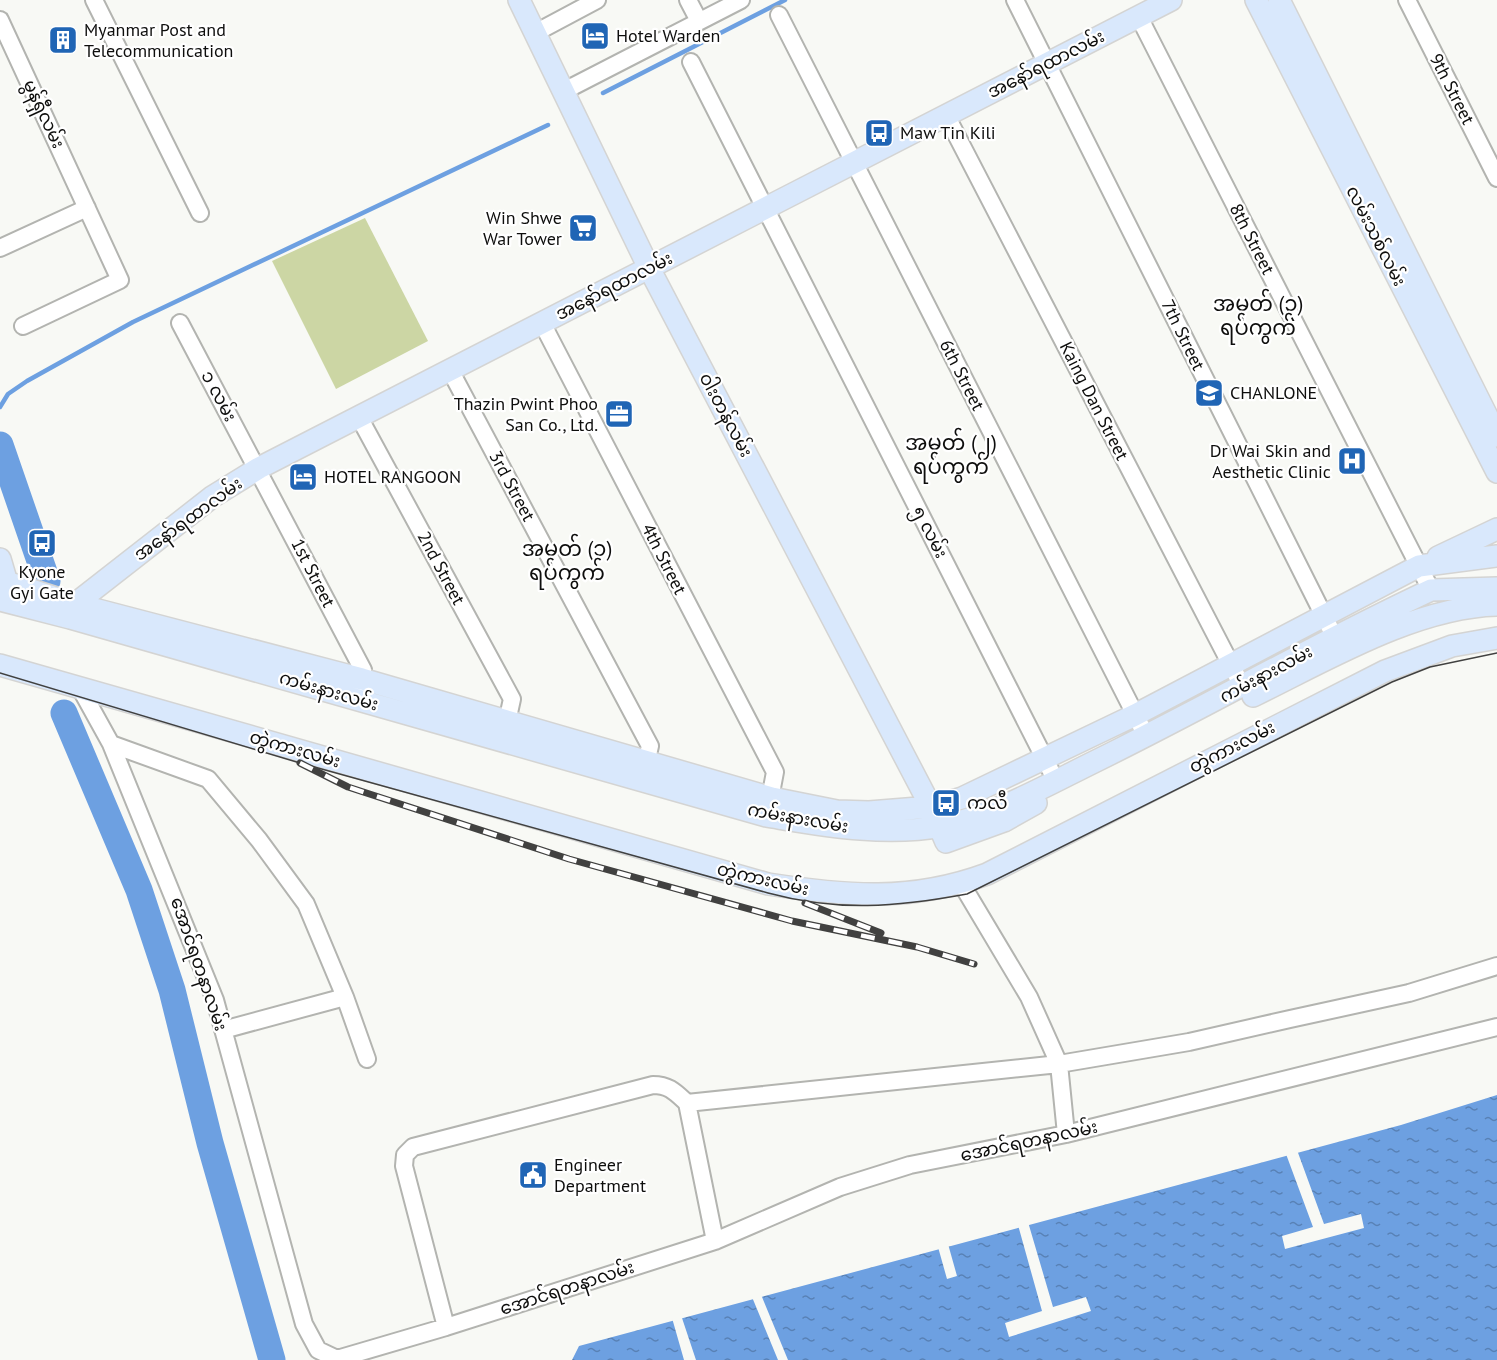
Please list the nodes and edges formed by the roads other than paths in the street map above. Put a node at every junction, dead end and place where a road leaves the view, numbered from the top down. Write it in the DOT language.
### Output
graph roads {
  1 [pos="94,0"];
  2 [pos="519,0"];
  3 [pos="597,0"];
  4 [pos="688,0"];
  5 [pos="741,0"];
  6 [pos="1016,0"];
  7 [pos="1172,0"];
  8 [pos="1256,0"];
  9 [pos="1279,0"];
  10 [pos="1407,0"];
  11 [pos="779,15"];
  12 [pos="1138,17"];
  13 [pos="0,20"];
  14 [pos="699,21"];
  15 [pos="535,33"];
  16 [pos="691,62"];
  17 [pos="1048,63"];
  18 [pos="1311,86"];
  19 [pos="564,91"];
  20 [pos="946,115"];
  21 [pos="854,163"];
  22 [pos="1497,178"];
  23 [pos="87,208"];
  24 [pos="766,208"];
  25 [pos="200,213"];
  26 [pos="0,248"];
  27 [pos="649,268"];
  28 [pos="180,323"];
  29 [pos="542,323"];
  30 [pos="23,326"];
  31 [pos="450,370"];
  32 [pos="1468,397"];
  33 [pos="359,417"];
  34 [pos="1497,436"];
  35 [pos="259,468"];
  36 [pos="1497,472"];
  37 [pos="1497,529"];
  38 [pos="1497,546"];
  39 [pos="1497,556"];
  40 [pos="1473,558"];
  41 [pos="0,559"];
  42 [pos="1419,566"];
  43 [pos="1497,588"];
  44 [pos="1431,590"];
  45 [pos="5,592"];
  46 [pos="1497,605"];
  47 [pos="73,611"];
  48 [pos="1323,616"];
  49 [pos="1335,638"];
  50 [pos="1497,638"];
  51 [pos="0,665"];
  52 [pos="1230,666"];
  53 [pos="1242,686"];
  54 [pos="80,688"];
  55 [pos="359,689"];
  56 [pos="1135,715"];
  57 [pos="505,732"];
  58 [pos="1147,737"];
  59 [pos="111,744"];
  60 [pos="1045,759"];
  61 [pos="644,772"];
  62 [pos="1056,781"];
  63 [pos="769,807"];
  64 [pos="939,825"];
  65 [pos="961,883"];
  66 [pos="1497,966"];
  67 [pos="345,997"];
  68 [pos="1497,1027"];
  69 [pos="223,1030"];
  70 [pos="367,1059"];
  71 [pos="1059,1064"];
  72 [pos="687,1104"];
  73 [pos="1066,1134"];
  74 [pos="715,1241"];
  75 [pos="446,1327"];
  1 -- 25 [label="street"];
  2 -- 15 [label="main road, ဝါးတန်လမ်း"];
  3 -- 15 [label="street"];
  4 -- 14 [label="street"];
  5 -- 14 [label="street"];
  6 -- 17 [label="street, 7th Street"];
  7 -- 12 [label="main road, အနော်ရထာလမ်း"];
  8 -- 18 [label="main road, လမ်းသစ်လမ်း"];
  9 -- 18 [label="main road, လမ်းသစ်လမ်း"];
  10 -- 22 [label="street, 9th Street"];
  11 -- 21 [label="street, 6th Street"];
  12 -- 17 [label="main road, အနော်ရထာလမ်း"];
  12 -- 42 [label="street, 8th Street"];
  13 -- 23 [label="street, မွန်ရှီလမ်း"];
  14 -- 19 [label="street"];
  15 -- 19 [label="main road, ဝါးတန်လမ်း"];
  16 -- 24 [label="street, ၅ လမ်း"];
  17 -- 20 [label="main road, အနော်ရထာလမ်း"];
  17 -- 48 [label="street, 7th Street"];
  18 -- 32 [label="main road, လမ်းသစ်လမ်း"];
  19 -- 27 [label="main road, ဝါးတန်လမ်း"];
  20 -- 21 [label="main road, အနော်ရထာလမ်း"];
  20 -- 52 [label="street, Kaing Dan Street"];
  21 -- 24 [label="main road, အနော်ရထာလမ်း"];
  21 -- 56 [label="street, 6th Street"];
  23 -- 26 [label="street"];
  23 -- 30 [label="street, မွန်ရှီလမ်း"];
  24 -- 27 [label="main road, အနော်ရထာလမ်း"];
  24 -- 60 [label="street, ၅ လမ်း"];
  27 -- 29 [label="main road, အနော်ရထာလမ်း"];
  27 -- 64 [label="main road, ဝါးတန်လမ်း"];
  28 -- 35 [label="street, ၁ လမ်း"];
  29 -- 31 [label="main road, အနော်ရထာလမ်း"];
  29 -- 63 [label="street, 4th Street"];
  31 -- 33 [label="main road, အနော်ရထာလမ်း"];
  31 -- 61 [label="street, 3rd Street"];
  32 -- 34 [label="main road, လမ်းသစ်လမ်း"];
  32 -- 36 [label="main road, လမ်းသစ်လမ်း"];
  33 -- 35 [label="main road, အနော်ရထာလမ်း"];
  33 -- 57 [label="street, 2nd Street"];
  35 -- 47 [label="main road, အနော်ရထာလမ်း"];
  35 -- 55 [label="street, 1st Street"];
  37 -- 42 [label="main road"];
  38 -- 40 [label="main road"];
  39 -- 40 [label="main road, ကမ်းနားလမ်း"];
  40 -- 42 [label="main road, ကမ်းနားလမ်း"];
  40 -- 44 [label="main road"];
  41 -- 45 [label="main road"];
  42 -- 44 [label="street, 8th Street"];
  42 -- 48 [label="main road, ကမ်းနားလမ်း"];
  43 -- 44 [label="main road, ကမ်းနားလမ်း"];
  44 -- 49 [label="main road, ကမ်းနားလမ်း"];
  45 -- 47 [label="main road, ကမ်းနားလမ်း"];
  46 -- 64 [label="main road"];
  47 -- 55 [label="main road, ကမ်းနားလမ်း"];
  48 -- 49 [label="street, 7th Street"];
  48 -- 52 [label="main road, ကမ်းနားလမ်း"];
  49 -- 53 [label="main road, ကမ်းနားလမ်း"];
  50 -- 65 [label="main road, တွဲကားလမ်း"];
  51 -- 54 [label="main road, တွဲကားလမ်း"];
  52 -- 53 [label="street, Kaing Dan Street"];
  52 -- 56 [label="main road, ကမ်းနားလမ်း"];
  53 -- 58 [label="main road, ကမ်းနားလမ်း"];
  54 -- 59 [label="street, အောင်ရတနာလမ်း"];
  54 -- 65 [label="main road, တွဲကားလမ်း"];
  55 -- 57 [label="main road, ကမ်းနားလမ်း"];
  56 -- 58 [label="street, 6th Street"];
  56 -- 60 [label="main road, ကမ်းနားလမ်း"];
  57 -- 61 [label="main road, ကမ်းနားလမ်း"];
  58 -- 62 [label="main road, ကမ်းနားလမ်း"];
  59 -- 67 [label="street"];
  59 -- 69 [label="street, အောင်ရတနာလမ်း"];
  60 -- 62 [label="street, ၅ လမ်း"];
  60 -- 64 [label="main road, ကမ်းနားလမ်း"];
  61 -- 63 [label="main road, ကမ်းနားလမ်း"];
  62 -- 64 [label="main road, ကမ်းနားလမ်း"];
  63 -- 64 [label="main road, ကမ်းနားလမ်း"];
  65 -- 71 [label="street"];
  66 -- 71 [label="street"];
  67 -- 69 [label="street"];
  67 -- 70 [label="street"];
  68 -- 73 [label="street, အောင်ရတနာလမ်း"];
  69 -- 75 [label="street, အောင်ရတနာလမ်း"];
  71 -- 72 [label="street"];
  71 -- 73 [label="street"];
  72 -- 74 [label="street"];
  72 -- 75 [label="street"];
  73 -- 74 [label="street, အောင်ရတနာလမ်း"];
  74 -- 75 [label="street, အောင်ရတနာလမ်း"];
}
